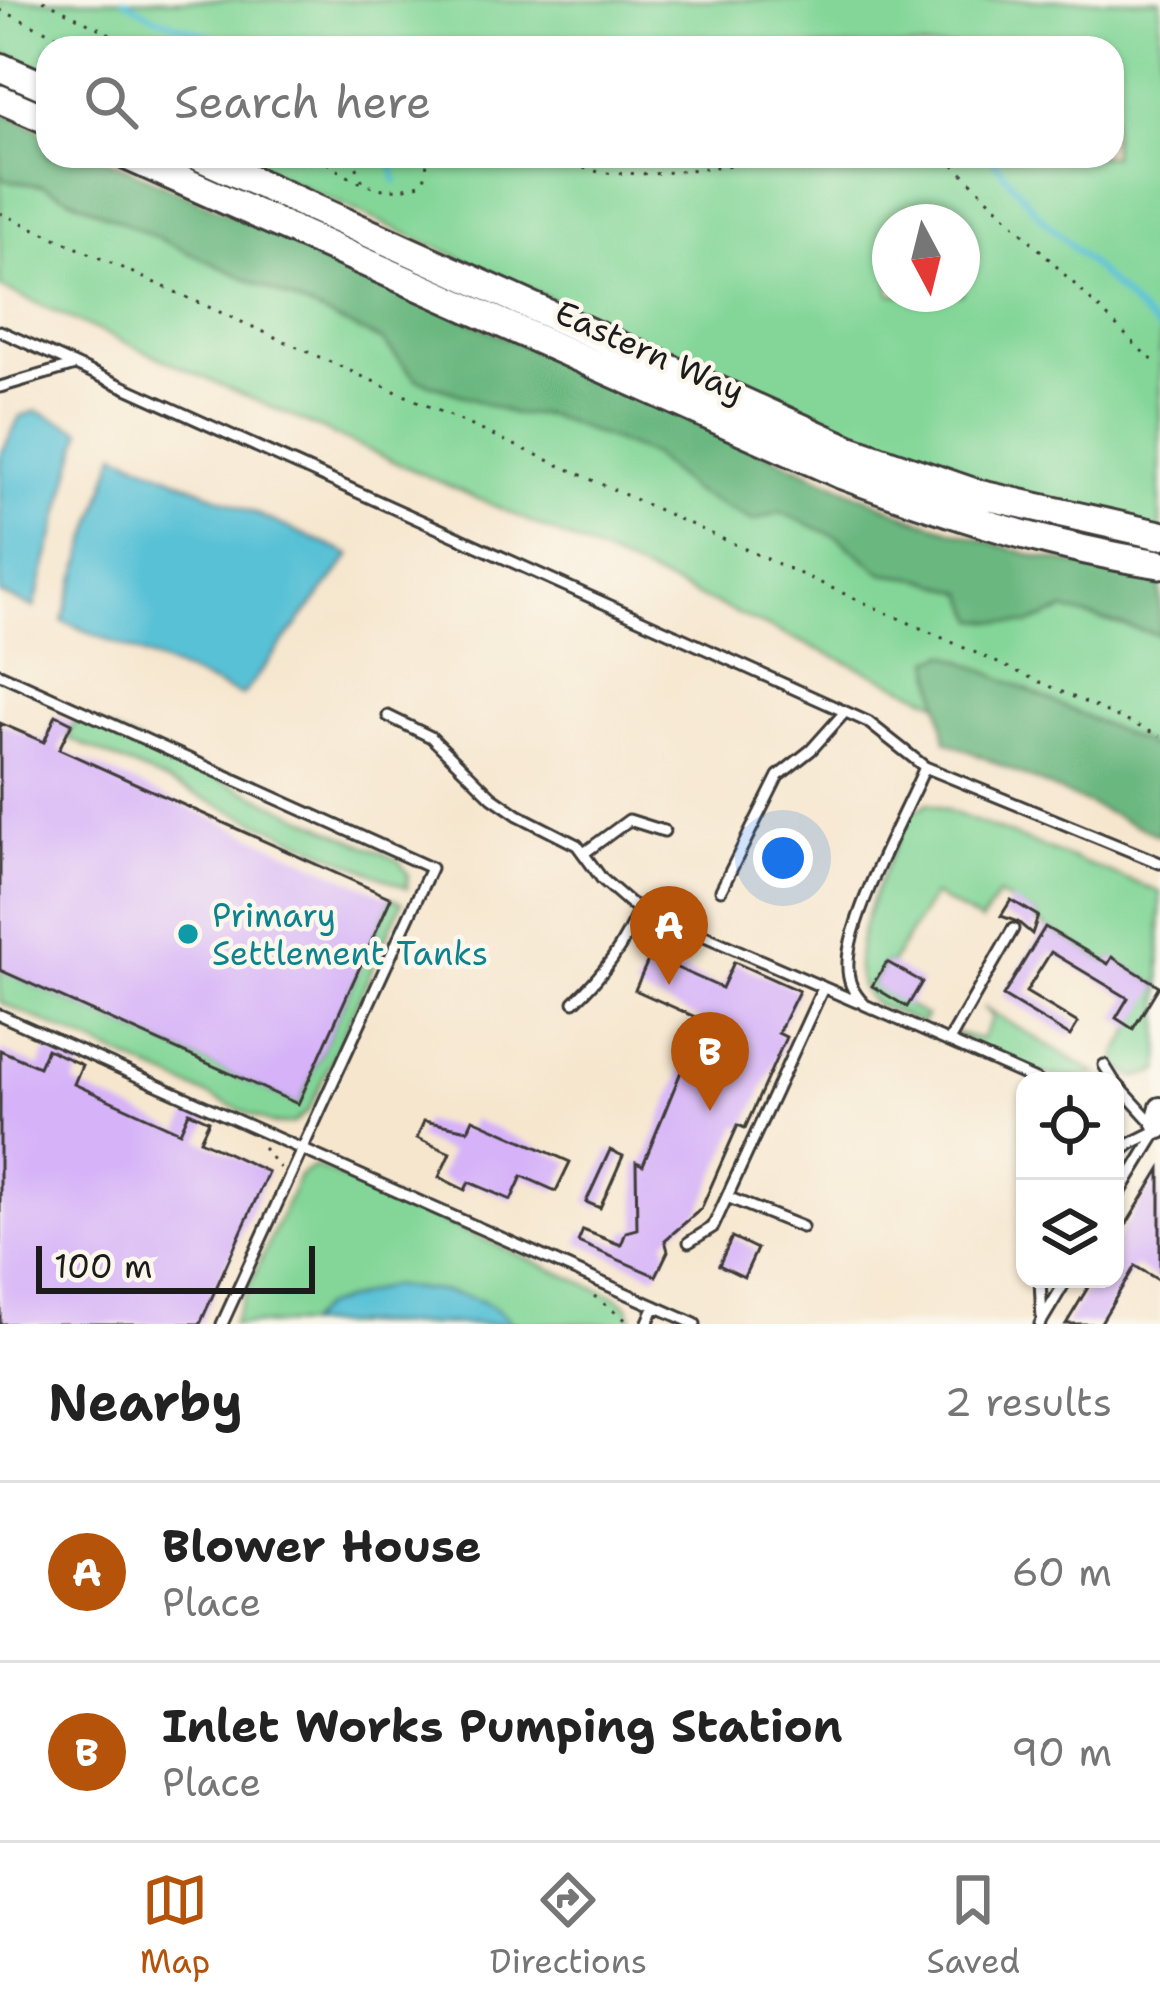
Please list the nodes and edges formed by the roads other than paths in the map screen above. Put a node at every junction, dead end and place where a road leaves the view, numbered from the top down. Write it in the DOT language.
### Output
graph roads {
  1 [pos="0,67"];
  2 [pos="36,83"];
  3 [pos="0,99"];
  4 [pos="36,116"];
  5 [pos="155,168"];
  6 [pos="223,168"];
  7 [pos="0,331"];
  8 [pos="75,365"];
  9 [pos="0,386"];
  10 [pos="706,400"];
  11 [pos="1160,535"];
  12 [pos="1160,564"];
  13 [pos="0,674"];
  14 [pos="845,712"];
  15 [pos="388,716"];
  16 [pos="925,767"];
  17 [pos="664,831"];
  18 [pos="584,854"];
  19 [pos="1160,863"];
  20 [pos="721,890"];
  21 [pos="640,908"];
  22 [pos="1013,929"];
  23 [pos="823,988"];
  24 [pos="574,1002"];
  25 [pos="865,1005"];
  26 [pos="0,1015"];
  27 [pos="950,1041"];
  28 [pos="1104,1065"];
  29 [pos="1018,1072"];
  30 [pos="1107,1072"];
  31 [pos="1124,1094"];
  32 [pos="1160,1106"];
  33 [pos="1159,1130"];
  34 [pos="300,1149"];
  35 [pos="1124,1151"];
  36 [pos="1124,1186"];
  37 [pos="728,1197"];
  38 [pos="802,1227"];
  39 [pos="689,1242"];
  40 [pos="1040,1288"];
  41 [pos="1062,1288"];
  42 [pos="655,1306"];
  43 [pos="1041,1322"];
  44 [pos="221,1324"];
  45 [pos="647,1324"];
  46 [pos="695,1324"];
  1 -- 2 [label="main road"];
  3 -- 4 [label="main road"];
  5 -- 10 [label="main road, Eastern Way"];
  6 -- 10 [label="main road, Eastern Way"];
  7 -- 8 [label="lane"];
  8 -- 9 [label="lane"];
  8 -- 14 [label="lane"];
  10 -- 11 [label="main road, Eastern Way"];
  10 -- 12 [label="main road, Eastern Way"];
  13 -- 34 [label="lane"];
  14 -- 16 [label="lane"];
  14 -- 20 [label="lane"];
  15 -- 18 [label="lane"];
  16 -- 19 [label="lane"];
  16 -- 25 [label="lane"];
  17 -- 18 [label="lane"];
  18 -- 21 [label="lane"];
  21 -- 23 [label="lane"];
  21 -- 24 [label="lane"];
  22 -- 27 [label="lane"];
  23 -- 25 [label="lane"];
  23 -- 37 [label="lane"];
  25 -- 27 [label="lane"];
  26 -- 34 [label="lane"];
  27 -- 29 [label="lane"];
  28 -- 30 [label="lane"];
  31 -- 33 [label="lane"];
  32 -- 33 [label="street"];
  33 -- 35 [label="lane"];
  33 -- 36 [label="lane"];
  34 -- 42 [label="lane"];
  34 -- 44 [label="lane"];
  37 -- 38 [label="lane"];
  37 -- 39 [label="lane"];
  40 -- 43 [label="lane"];
  41 -- 43 [label="lane"];
  42 -- 45 [label="lane"];
  42 -- 46 [label="lane"];
}
